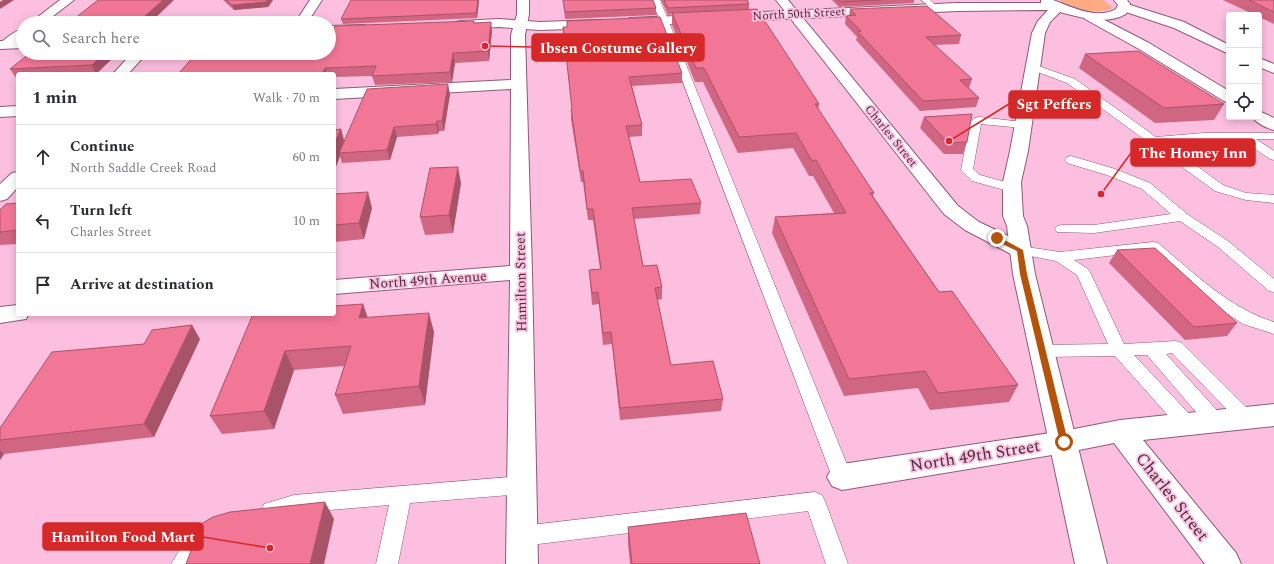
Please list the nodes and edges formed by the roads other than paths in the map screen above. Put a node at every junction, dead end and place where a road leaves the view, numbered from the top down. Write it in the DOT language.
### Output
graph roads {
  1 [pos="68,0"];
  2 [pos="316,0"];
  3 [pos="523,0"];
  4 [pos="656,0"];
  5 [pos="782,0"];
  6 [pos="925,0"];
  7 [pos="1019,0"];
  8 [pos="1139,0"];
  9 [pos="1052,5"];
  10 [pos="957,7"];
  11 [pos="935,8"];
  12 [pos="1120,8"];
  13 [pos="794,15"];
  14 [pos="1086,15"];
  15 [pos="46,16"];
  16 [pos="306,16"];
  17 [pos="664,21"];
  18 [pos="520,24"];
  19 [pos="445,25"];
  20 [pos="375,28"];
  21 [pos="336,30"];
  22 [pos="16,37"];
  23 [pos="16,44"];
  24 [pos="1037,44"];
  25 [pos="3,45"];
  26 [pos="1144,46"];
  27 [pos="1226,49"];
  28 [pos="133,60"];
  29 [pos="1262,63"];
  30 [pos="1033,67"];
  31 [pos="1274,69"];
  32 [pos="122,72"];
  33 [pos="518,84"];
  34 [pos="336,94"];
  35 [pos="1226,96"];
  36 [pos="16,111"];
  37 [pos="0,112"];
  38 [pos="1262,118"];
  39 [pos="1023,125"];
  40 [pos="1274,125"];
  41 [pos="1274,136"];
  42 [pos="1244,137"];
  43 [pos="1154,141"];
  44 [pos="1274,156"];
  45 [pos="1071,160"];
  46 [pos="16,179"];
  47 [pos="1012,188"];
  48 [pos="0,195"];
  49 [pos="1274,199"];
  50 [pos="1182,218"];
  51 [pos="1062,229"];
  52 [pos="1020,250"];
  53 [pos="1060,257"];
  54 [pos="521,272"];
  55 [pos="336,287"];
  56 [pos="1274,287"];
  57 [pos="16,313"];
  58 [pos="0,315"];
  59 [pos="1274,328"];
  60 [pos="1151,348"];
  61 [pos="1119,350"];
  62 [pos="1042,351"];
  63 [pos="1274,415"];
  64 [pos="1246,418"];
  65 [pos="1215,421"];
  66 [pos="1187,424"];
  67 [pos="1120,431"];
  68 [pos="1064,442"];
  69 [pos="842,477"];
  70 [pos="522,485"];
  71 [pos="401,495"];
  72 [pos="257,515"];
  73 [pos="219,525"];
  74 [pos="522,536"];
  75 [pos="182,564"];
  76 [pos="387,564"];
  77 [pos="522,564"];
  78 [pos="837,564"];
  79 [pos="1091,564"];
  80 [pos="1224,564"];
  1 -- 15 [label="street"];
  2 -- 16 [label="street"];
  3 -- 18 [label="street, Hamilton Street"];
  4 -- 17 [label="lane"];
  5 -- 13 [label="street, Charles Street"];
  6 -- 11 [label="lane"];
  7 -- 10 [label="street, North 50th Street"];
  8 -- 12 [label="street"];
  9 -- 10 [label="street, North 50th Street"];
  9 -- 14 [label="street, North 50th Street"];
  9 -- 24 [label="street"];
  10 -- 11 [label="street, North 50th Street"];
  11 -- 13 [label="street, North 50th Street"];
  12 -- 14 [label="street"];
  12 -- 26 [label="street"];
  12 -- 27 [label="street"];
  13 -- 17 [label="street, North 50th Street"];
  13 -- 52 [label="street, Charles Street"];
  14 -- 24 [label="street"];
  14 -- 26 [label="street"];
  17 -- 18 [label="street, North 50th Street"];
  17 -- 69 [label="lane"];
  18 -- 19 [label="street, North 50th Street"];
  18 -- 33 [label="street, Hamilton Street"];
  20 -- 21 [label="street"];
  22 -- 25 [label="street"];
  23 -- 25 [label="street"];
  24 -- 30 [label="street"];
  26 -- 35 [label="street"];
  28 -- 32 [label="street"];
  29 -- 31 [label="street"];
  30 -- 39 [label="street"];
  30 -- 43 [label="lane"];
  33 -- 34 [label="street"];
  33 -- 54 [label="street, Hamilton Street"];
  36 -- 37 [label="street"];
  38 -- 40 [label="street"];
  39 -- 47 [label="street"];
  39 -- 47 [label="lane"];
  41 -- 42 [label="lane"];
  42 -- 43 [label="lane"];
  42 -- 44 [label="lane"];
  43 -- 49 [label="lane"];
  45 -- 50 [label="lane"];
  46 -- 48 [label="street"];
  47 -- 52 [label="street"];
  50 -- 51 [label="lane"];
  50 -- 56 [label="lane"];
  52 -- 53 [label="lane"];
  52 -- 62 [label="street"];
  53 -- 59 [label="lane"];
  53 -- 61 [label="lane"];
  54 -- 55 [label="street, North 49th Avenue"];
  54 -- 70 [label="street, Hamilton Street"];
  57 -- 58 [label="street"];
  60 -- 61 [label="lane"];
  60 -- 64 [label="lane"];
  60 -- 65 [label="lane"];
  61 -- 62 [label="lane"];
  61 -- 66 [label="lane"];
  62 -- 68 [label="street"];
  63 -- 64 [label="street, North 49th Street"];
  64 -- 65 [label="street, North 49th Street"];
  65 -- 66 [label="street, North 49th Street"];
  66 -- 67 [label="street, North 49th Street"];
  67 -- 68 [label="street, North 49th Street"];
  67 -- 80 [label="street, Charles Street"];
  68 -- 69 [label="street, North 49th Street"];
  68 -- 79 [label="street"];
  70 -- 71 [label="lane"];
  70 -- 74 [label="street, Hamilton Street"];
  71 -- 72 [label="lane"];
  71 -- 76 [label="lane"];
  73 -- 75 [label="lane"];
  74 -- 77 [label="street, Hamilton Street"];
  74 -- 78 [label="lane"];
}
